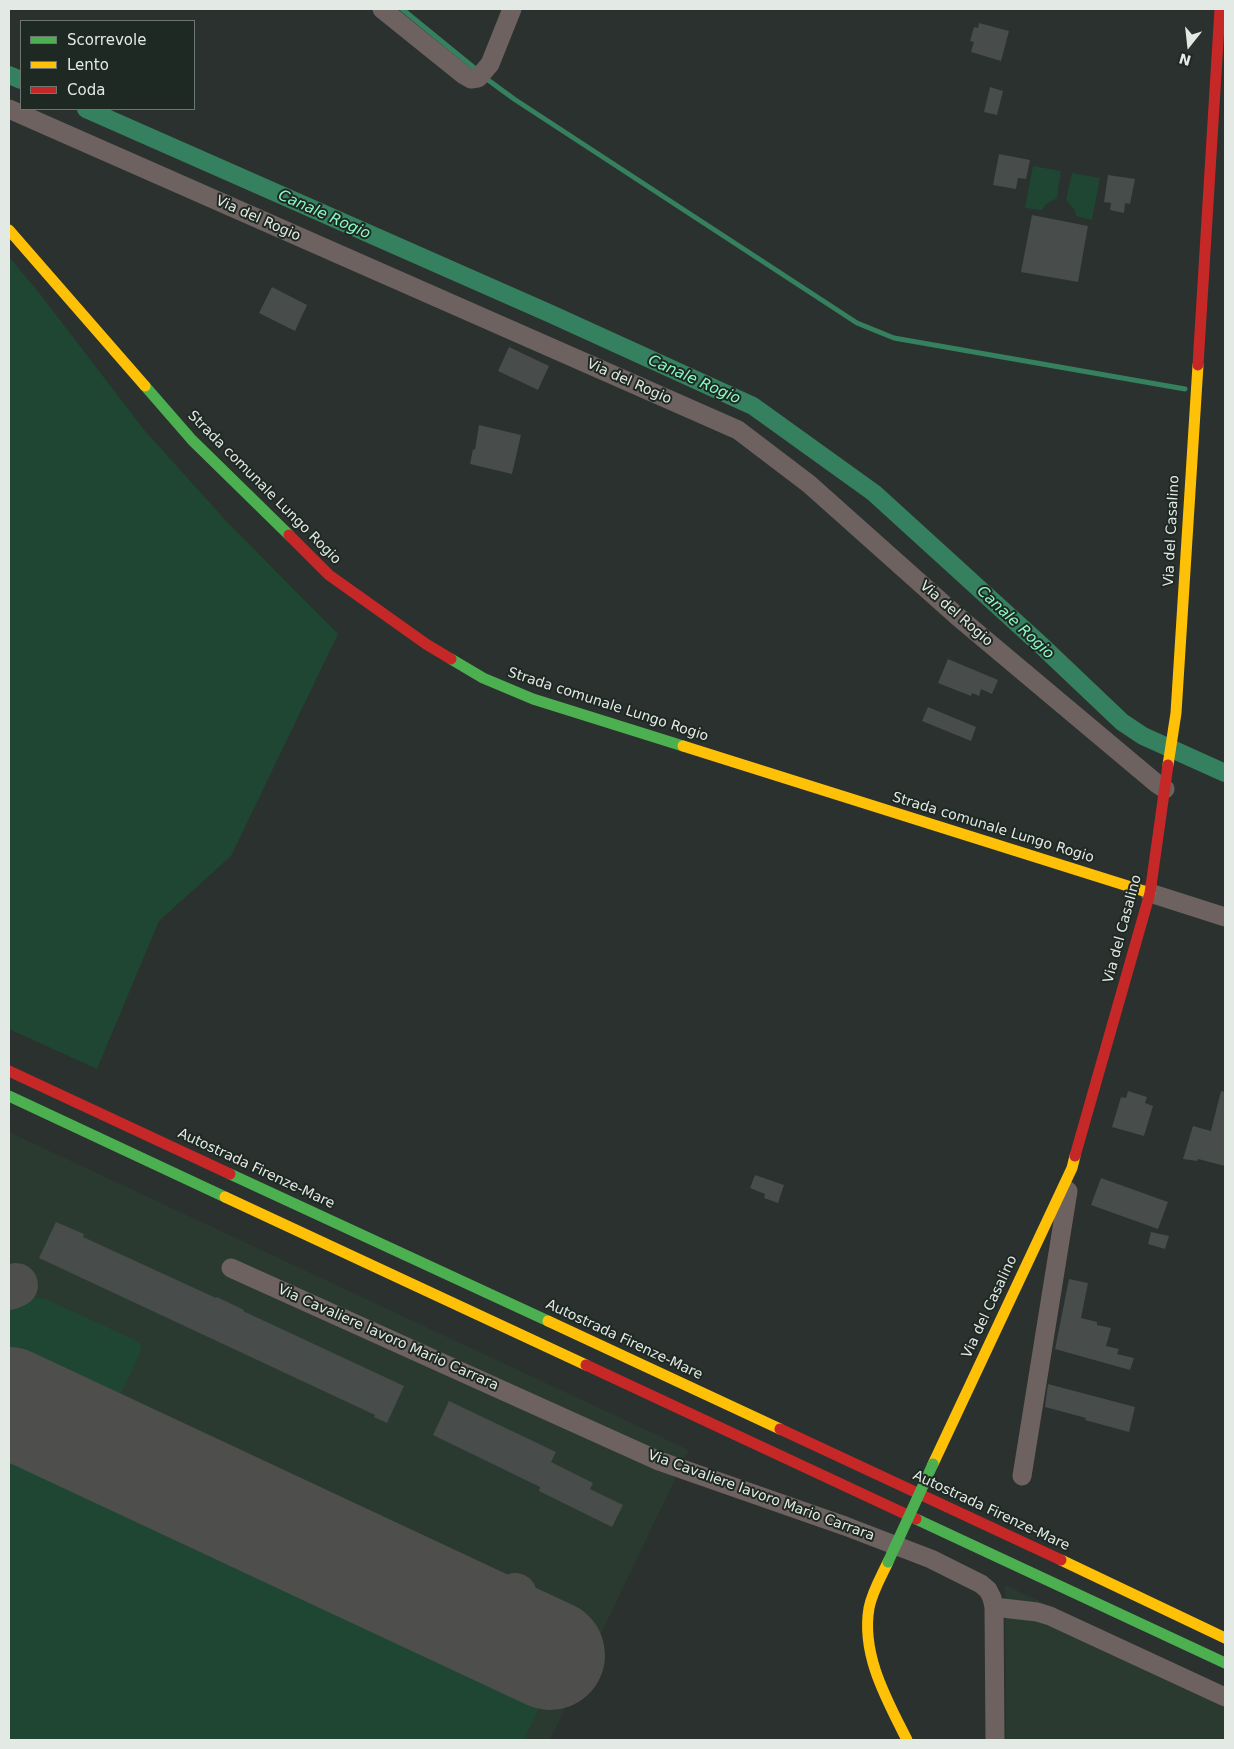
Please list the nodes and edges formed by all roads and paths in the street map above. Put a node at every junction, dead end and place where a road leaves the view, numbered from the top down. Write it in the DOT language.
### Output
graph roads {
  1 [pos="382,9"];
  2 [pos="512,9"];
  3 [pos="1220,9"];
  4 [pos="9,110"];
  5 [pos="9,230"];
  6 [pos="1165,789"];
  7 [pos="1150,893"];
  8 [pos="1225,917"];
  9 [pos="9,1071"];
  10 [pos="9,1096"];
  11 [pos="1072,1168"];
  12 [pos="231,1268"];
  13 [pos="1022,1476"];
  14 [pos="994,1607"];
  15 [pos="1225,1638"];
  16 [pos="1225,1662"];
  17 [pos="1225,1697"];
  18 [pos="908,1740"];
  19 [pos="995,1740"];
  1 -- 2 [label="street"];
  3 -- 6 [label="main road, Via del Casalino"];
  4 -- 6 [label="street, Via del Rogio"];
  5 -- 7 [label="main road, Strada comunale Lungo Rogio"];
  6 -- 7 [label="main road, Via del Casalino"];
  7 -- 8 [label="street"];
  7 -- 11 [label="main road, Via del Casalino"];
  9 -- 15 [label="main road, Autostrada Firenze-Mare"];
  10 -- 16 [label="main road"];
  11 -- 13 [label="street"];
  11 -- 18 [label="main road, Via del Casalino, bridge"];
  12 -- 14 [label="street, Via Cavaliere lavoro Mario Carrara"];
  14 -- 17 [label="street"];
  14 -- 19 [label="street, Via Cavaliere lavoro Mario Carrara"];
}
